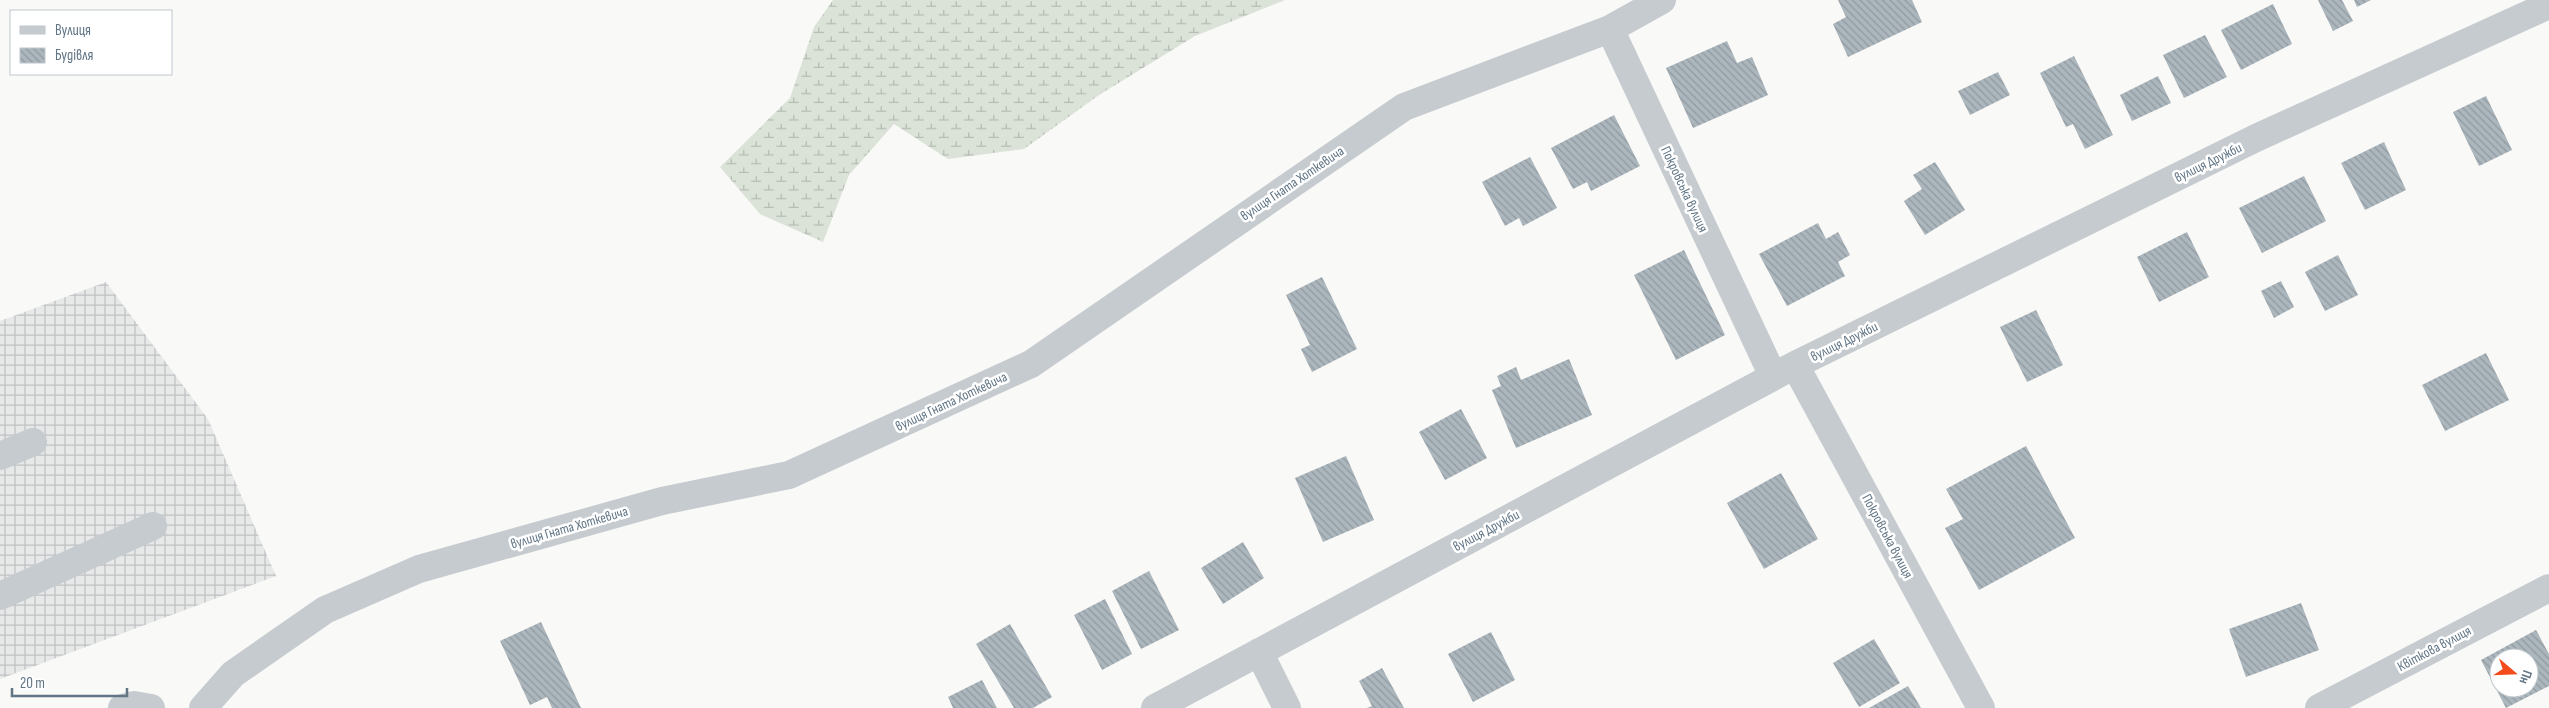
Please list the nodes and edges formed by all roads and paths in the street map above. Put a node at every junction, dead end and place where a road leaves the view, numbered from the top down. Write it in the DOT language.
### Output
graph roads {
  1 [pos="1662,0"];
  2 [pos="2549,5"];
  3 [pos="1610,29"];
  4 [pos="1784,370"];
  5 [pos="32,442"];
  6 [pos="0,456"];
  7 [pos="153,526"];
  8 [pos="2549,588"];
  9 [pos="0,596"];
  10 [pos="1259,652"];
  11 [pos="122,708"];
  12 [pos="151,708"];
  13 [pos="203,708"];
  14 [pos="1155,708"];
  15 [pos="1287,708"];
  16 [pos="1981,708"];
  17 [pos="2319,708"];
  1 -- 3 [label="street, вулиця Гната Хоткевича"];
  2 -- 4 [label="street, вулиця Дружби"];
  3 -- 4 [label="street, Покровська вулиця"];
  3 -- 13 [label="street, вулиця Гната Хоткевича"];
  4 -- 10 [label="street, вулиця Дружби"];
  4 -- 16 [label="street, Покровська вулиця"];
  5 -- 6 [label="street"];
  7 -- 9 [label="street"];
  8 -- 17 [label="street, Квіткова вулиця"];
  10 -- 14 [label="street, вулиця Дружби"];
  10 -- 15 [label="street"];
  11 -- 12 [label="street"];
}
